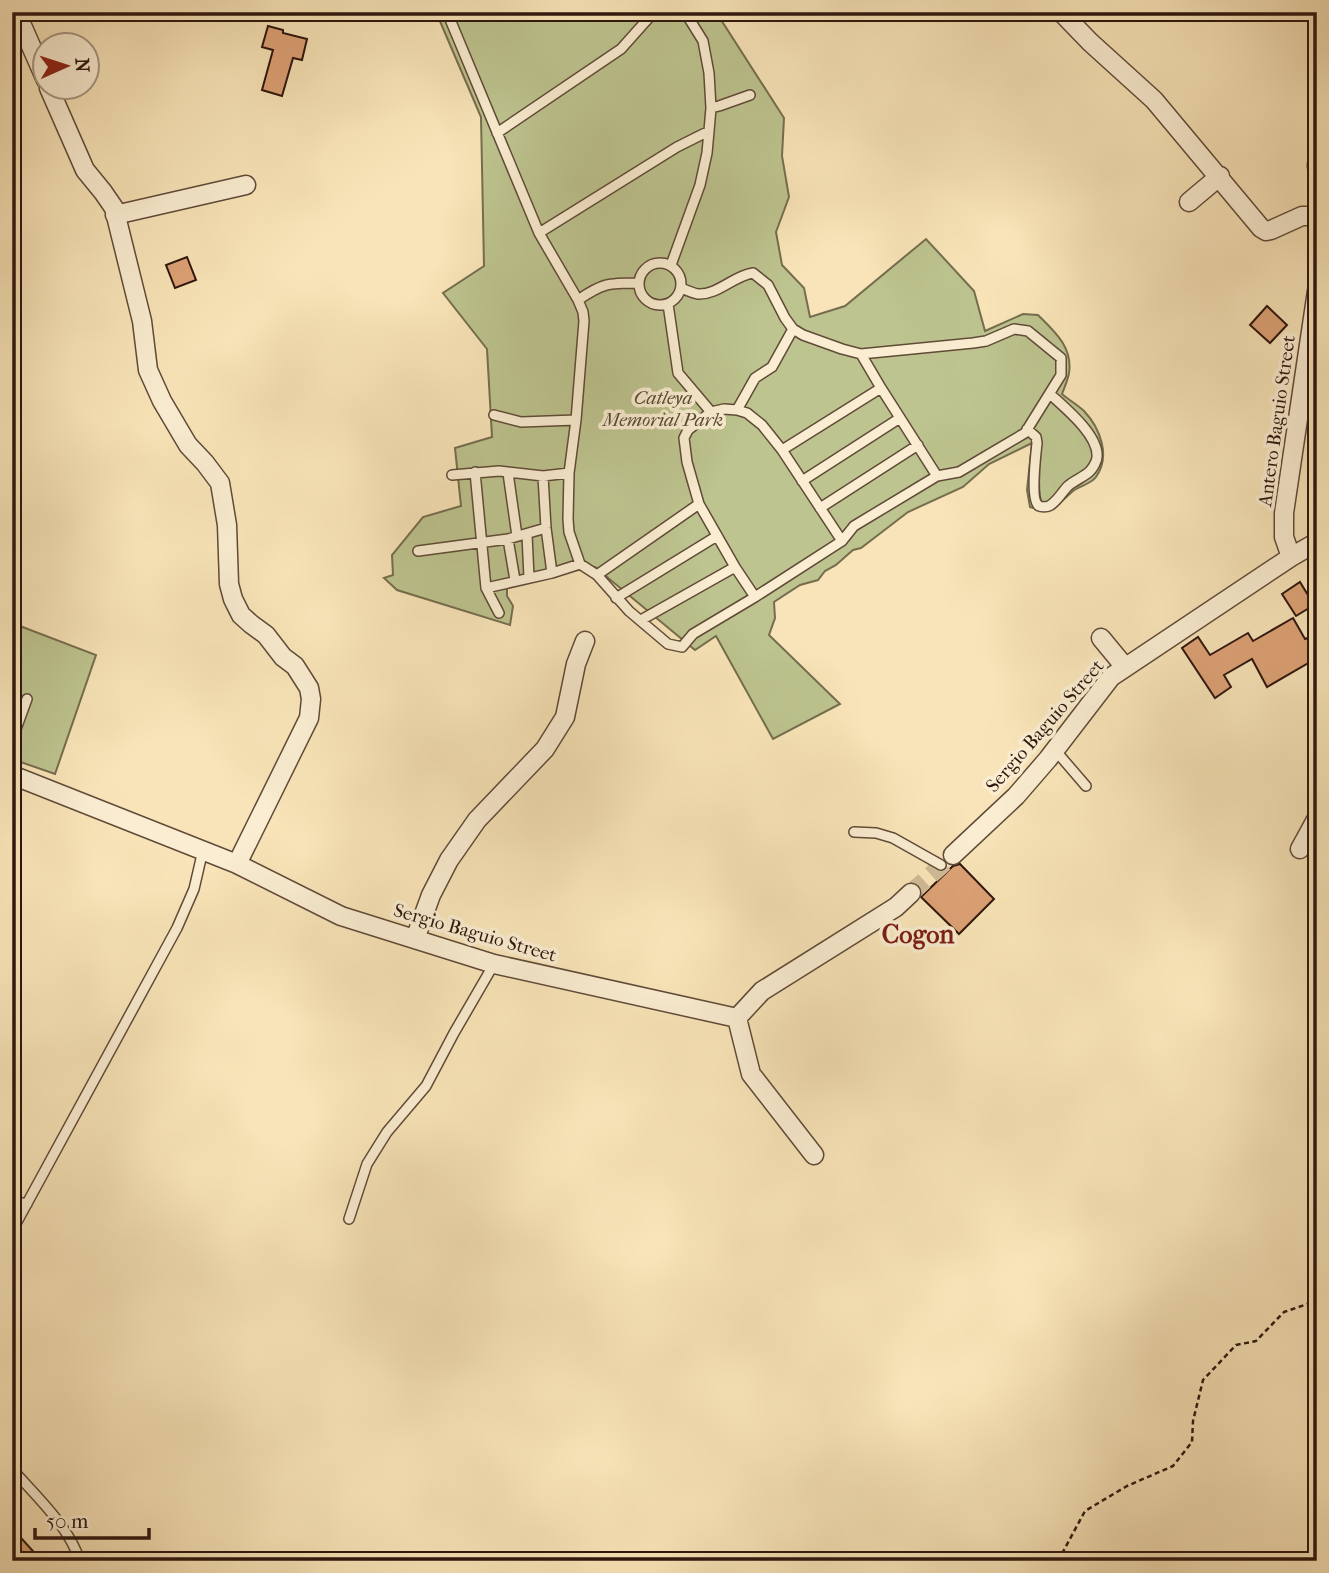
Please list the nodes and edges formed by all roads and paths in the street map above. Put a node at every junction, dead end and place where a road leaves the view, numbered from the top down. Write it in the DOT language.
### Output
graph roads {
  1 [pos="16,12"];
  2 [pos="447,12"];
  3 [pos="654,12"];
  4 [pos="685,12"];
  5 [pos="1061,12"];
  6 [pos="32,48"];
  7 [pos="750,95"];
  8 [pos="55,102"];
  9 [pos="710,108"];
  10 [pos="709,131"];
  11 [pos="497,133"];
  12 [pos="1220,176"];
  13 [pos="246,185"];
  14 [pos="1188,202"];
  15 [pos="115,215"];
  16 [pos="1317,216"];
  17 [pos="539,233"];
  18 [pos="671,265"];
  19 [pos="638,283"];
  20 [pos="681,288"];
  21 [pos="1317,291"];
  22 [pos="578,300"];
  23 [pos="668,304"];
  24 [pos="793,329"];
  25 [pos="861,354"];
  26 [pos="881,388"];
  27 [pos="1049,394"];
  28 [pos="737,410"];
  29 [pos="711,412"];
  30 [pos="494,415"];
  31 [pos="900,418"];
  32 [pos="576,420"];
  33 [pos="1027,429"];
  34 [pos="918,445"];
  35 [pos="782,450"];
  36 [pos="475,472"];
  37 [pos="508,473"];
  38 [pos="569,473"];
  39 [pos="452,475"];
  40 [pos="543,476"];
  41 [pos="937,476"];
  42 [pos="802,481"];
  43 [pos="699,504"];
  44 [pos="820,508"];
  45 [pos="545,528"];
  46 [pos="717,536"];
  47 [pos="517,537"];
  48 [pos="481,541"];
  49 [pos="842,541"];
  50 [pos="1317,542"];
  51 [pos="418,551"];
  52 [pos="1291,557"];
  53 [pos="580,564"];
  54 [pos="735,567"];
  55 [pos="552,573"];
  56 [pos="597,575"];
  57 [pos="529,578"];
  58 [pos="515,580"];
  59 [pos="486,588"];
  60 [pos="755,597"];
  61 [pos="616,598"];
  62 [pos="499,613"];
  63 [pos="641,620"];
  64 [pos="1101,638"];
  65 [pos="585,641"];
  66 [pos="1125,667"];
  67 [pos="27,699"];
  68 [pos="12,740"];
  69 [pos="1055,750"];
  70 [pos="12,775"];
  71 [pos="1086,786"];
  72 [pos="1317,818"];
  73 [pos="854,832"];
  74 [pos="1300,849"];
  75 [pos="203,850"];
  76 [pos="947,860"];
  77 [pos="237,864"];
  78 [pos="911,894"];
  79 [pos="415,939"];
  80 [pos="495,964"];
  81 [pos="737,1018"];
  82 [pos="814,1155"];
  83 [pos="12,1201"];
  84 [pos="27,1204"];
  85 [pos="349,1219"];
  86 [pos="12,1231"];
  87 [pos="1317,1304"];
  88 [pos="12,1469"];
  89 [pos="80,1561"];
  90 [pos="1058,1561"];
  1 -- 6 [label="street"];
  2 -- 11 [label="lane"];
  3 -- 11 [label="lane"];
  4 -- 9 [label="lane"];
  5 -- 12 [label="street"];
  7 -- 9 [label="lane"];
  8 -- 15 [label="street"];
  9 -- 10 [label="lane"];
  10 -- 17 [label="lane"];
  10 -- 18 [label="lane"];
  11 -- 17 [label="lane"];
  12 -- 14 [label="street"];
  12 -- 16 [label="street"];
  13 -- 15 [label="street"];
  15 -- 77 [label="street"];
  17 -- 22 [label="lane"];
  18 -- 19 [label="lane"];
  18 -- 20 [label="lane"];
  19 -- 22 [label="lane"];
  19 -- 23 [label="lane"];
  20 -- 23 [label="lane"];
  20 -- 24 [label="lane"];
  21 -- 52 [label="street, Antero Baguio Street"];
  22 -- 32 [label="lane"];
  23 -- 29 [label="lane"];
  24 -- 25 [label="lane"];
  24 -- 28 [label="lane"];
  25 -- 26 [label="lane"];
  25 -- 27 [label="lane"];
  26 -- 31 [label="lane"];
  26 -- 35 [label="lane"];
  27 -- 33 [label="lane"];
  27 -- 33 [label="lane"];
  28 -- 29 [label="lane"];
  28 -- 35 [label="lane"];
  29 -- 43 [label="lane"];
  30 -- 32 [label="lane"];
  31 -- 34 [label="lane"];
  31 -- 42 [label="lane"];
  32 -- 38 [label="lane"];
  33 -- 41 [label="lane"];
  34 -- 41 [label="lane"];
  34 -- 44 [label="lane"];
  35 -- 42 [label="lane"];
  36 -- 37 [label="lane"];
  36 -- 39 [label="lane"];
  36 -- 48 [label="lane"];
  37 -- 40 [label="lane"];
  37 -- 47 [label="lane"];
  38 -- 40 [label="lane"];
  38 -- 53 [label="lane"];
  40 -- 45 [label="lane"];
  41 -- 49 [label="lane"];
  42 -- 44 [label="lane"];
  43 -- 46 [label="lane"];
  43 -- 56 [label="lane"];
  44 -- 49 [label="lane"];
  45 -- 47 [label="lane"];
  45 -- 55 [label="lane"];
  46 -- 54 [label="lane"];
  46 -- 61 [label="lane"];
  47 -- 48 [label="lane"];
  47 -- 57 [label="lane"];
  47 -- 58 [label="lane"];
  48 -- 51 [label="lane"];
  48 -- 59 [label="lane"];
  49 -- 60 [label="lane"];
  50 -- 52 [label="street, Sergio Baguio Street"];
  52 -- 66 [label="street, Sergio Baguio Street"];
  53 -- 55 [label="lane"];
  53 -- 56 [label="lane"];
  54 -- 60 [label="lane"];
  54 -- 63 [label="lane"];
  55 -- 57 [label="lane"];
  56 -- 61 [label="lane"];
  57 -- 58 [label="lane"];
  58 -- 59 [label="lane"];
  59 -- 62 [label="lane"];
  60 -- 63 [label="lane"];
  61 -- 63 [label="lane"];
  64 -- 66 [label="street"];
  65 -- 79 [label="street"];
  66 -- 69 [label="street, Sergio Baguio Street"];
  67 -- 68 [label="lane"];
  69 -- 71 [label="lane"];
  69 -- 76 [label="street, Sergio Baguio Street"];
  70 -- 75 [label="street, Sergio Baguio Street"];
  72 -- 74 [label="street"];
  73 -- 76 [label="lane"];
  75 -- 77 [label="street, Sergio Baguio Street"];
  75 -- 84 [label="lane"];
  77 -- 79 [label="street, Sergio Baguio Street"];
  78 -- 81 [label="street"];
  79 -- 80 [label="street, Sergio Baguio Street"];
  80 -- 81 [label="street, Sergio Baguio Street"];
  80 -- 85 [label="lane"];
  81 -- 82 [label="street"];
  83 -- 84 [label="lane"];
  84 -- 86 [label="lane"];
  87 -- 90 [label="path"];
  88 -- 89 [label="lane"];
}
